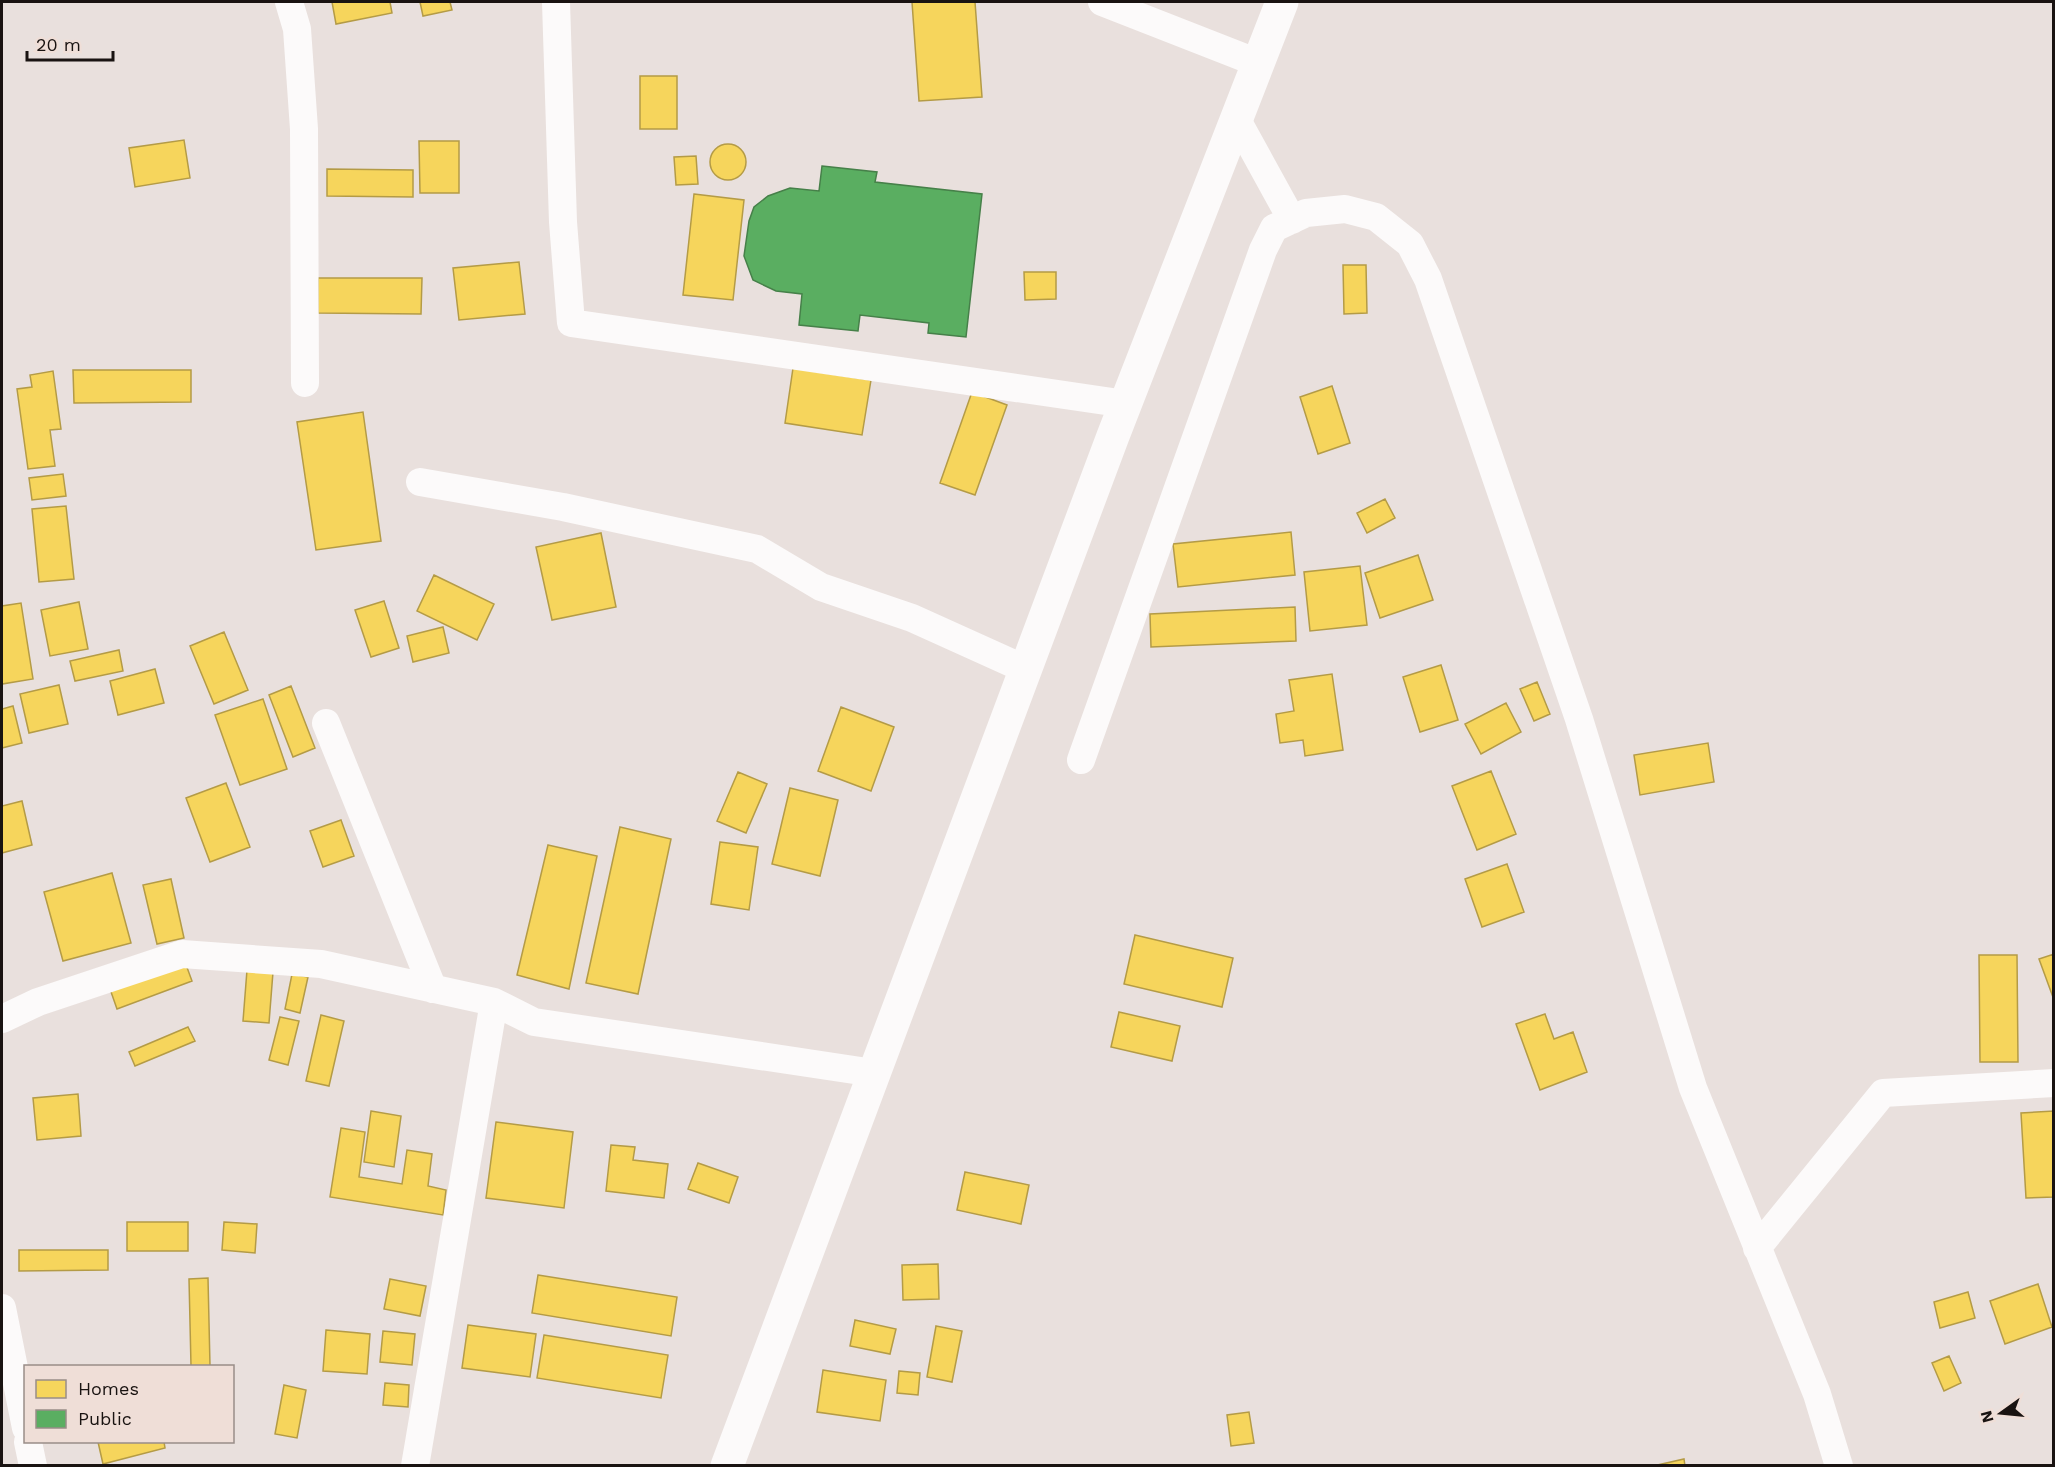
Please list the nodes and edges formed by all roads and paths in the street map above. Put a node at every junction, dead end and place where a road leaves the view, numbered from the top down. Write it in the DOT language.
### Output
graph roads {
  1 [pos="290,2"];
  2 [pos="556,2"];
  3 [pos="1102,2"];
  4 [pos="1282,2"];
  5 [pos="1258,63"];
  6 [pos="1237,120"];
  7 [pos="1292,220"];
  8 [pos="305,383"];
  9 [pos="1126,404"];
  10 [pos="420,482"];
  11 [pos="1024,669"];
  12 [pos="326,723"];
  13 [pos="1081,760"];
  14 [pos="433,989"];
  15 [pos="494,1002"];
  16 [pos="2,1019"];
  17 [pos="874,1072"];
  18 [pos="2054,1083"];
  19 [pos="1757,1248"];
  20 [pos="2,1308"];
  21 [pos="7,1366"];
  22 [pos="24,1421"];
  23 [pos="28,1443"];
  24 [pos="33,1466"];
  25 [pos="415,1466"];
  26 [pos="727,1466"];
  27 [pos="1839,1466"];
  1 -- 8 [label="street"];
  2 -- 9 [label="street"];
  3 -- 5 [label="street"];
  4 -- 5 [label="main road"];
  5 -- 6 [label="main road"];
  6 -- 7 [label="street"];
  6 -- 9 [label="main road"];
  7 -- 13 [label="street"];
  7 -- 19 [label="street"];
  9 -- 11 [label="main road"];
  10 -- 11 [label="street"];
  11 -- 17 [label="main road"];
  12 -- 14 [label="street"];
  14 -- 15 [label="street"];
  14 -- 16 [label="street"];
  15 -- 17 [label="street"];
  15 -- 25 [label="street"];
  17 -- 26 [label="main road"];
  18 -- 19 [label="street"];
  19 -- 27 [label="street"];
  20 -- 21 [label="street"];
  21 -- 22 [label="street"];
  23 -- 24 [label="street"];
}
